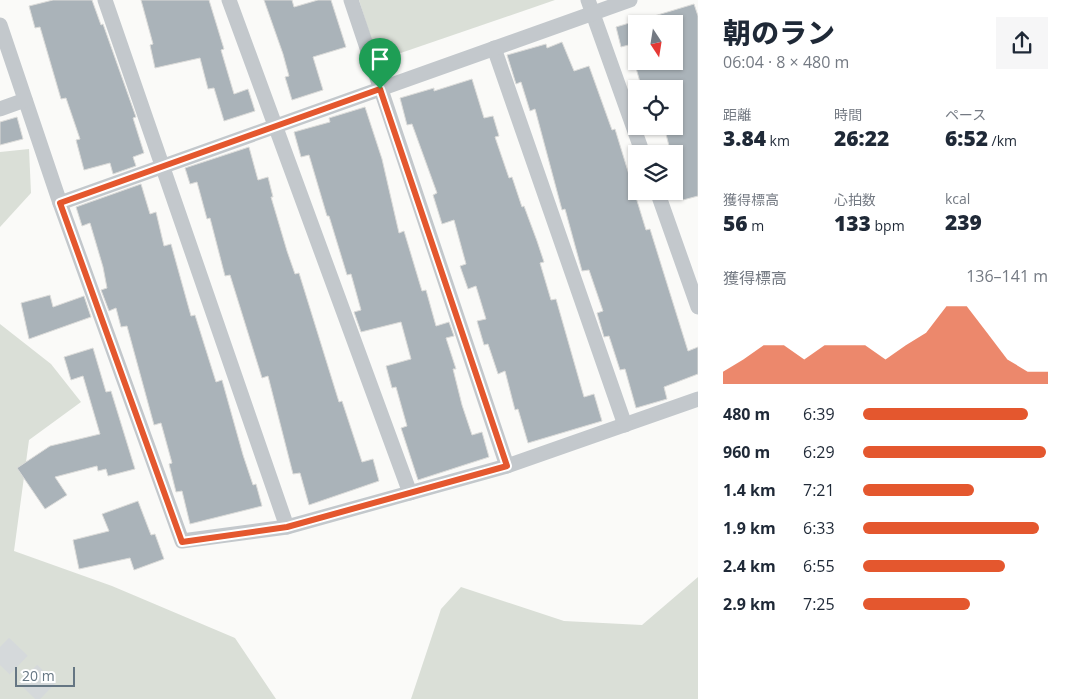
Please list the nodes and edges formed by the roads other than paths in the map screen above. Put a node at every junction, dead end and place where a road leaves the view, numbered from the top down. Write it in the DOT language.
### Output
graph roads {
  1 [pos="105,0"];
  2 [pos="229,0"];
  3 [pos="351,0"];
  4 [pos="630,0"];
  5 [pos="590,7"];
  6 [pos="0,24"];
  7 [pos="494,48"];
  8 [pos="380,89"];
  9 [pos="25,100"];
  10 [pos="0,109"];
  11 [pos="275,126"];
  12 [pos="640,145"];
  13 [pos="163,166"];
  14 [pos="659,200"];
  15 [pos="60,203"];
  16 [pos="698,307"];
  17 [pos="698,399"];
  18 [pos="625,425"];
  19 [pos="507,466"];
  20 [pos="410,493"];
  21 [pos="287,527"];
  1 -- 13 [label="street"];
  2 -- 11 [label="street"];
  3 -- 8 [label="street"];
  4 -- 5 [label="street"];
  5 -- 7 [label="street"];
  5 -- 12 [label="street"];
  6 -- 9 [label="street"];
  7 -- 8 [label="street"];
  7 -- 18 [label="street"];
  8 -- 11 [label="street"];
  8 -- 19 [label="street"];
  9 -- 10 [label="street"];
  9 -- 15 [label="street"];
  11 -- 13 [label="street"];
  11 -- 20 [label="street"];
  13 -- 15 [label="street"];
  13 -- 21 [label="street"];
  14 -- 16 [label="street"];
  15 -- 21 [label="street"];
  17 -- 18 [label="street"];
  18 -- 19 [label="street"];
  19 -- 20 [label="street"];
  20 -- 21 [label="street"];
}
